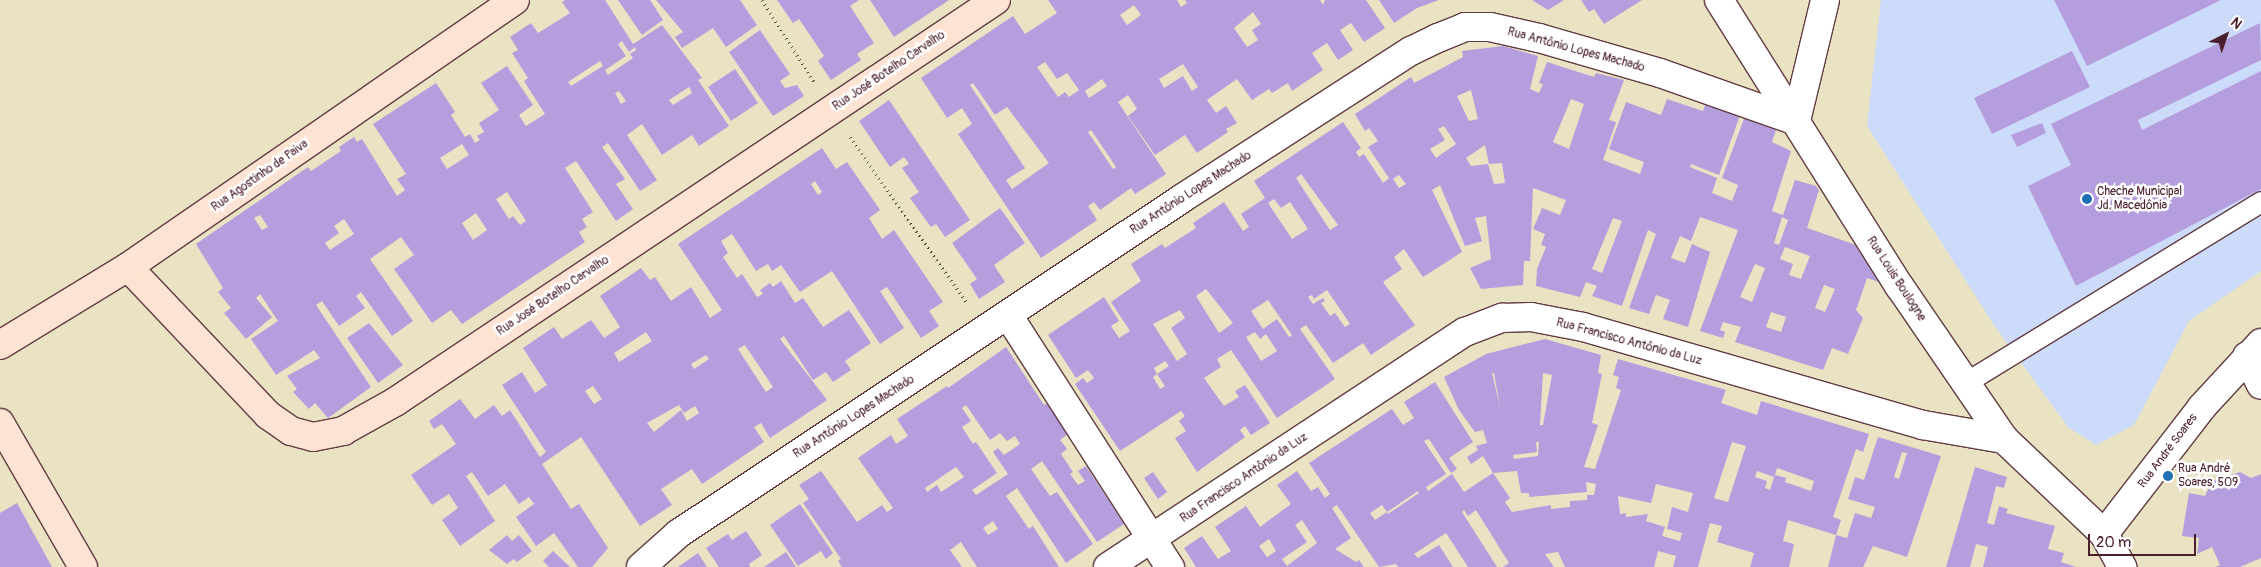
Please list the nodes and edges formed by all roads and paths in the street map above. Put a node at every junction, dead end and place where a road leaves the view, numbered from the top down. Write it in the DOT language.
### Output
graph roads {
  1 [pos="515,0"];
  2 [pos="762,0"];
  3 [pos="996,0"];
  4 [pos="1720,0"];
  5 [pos="1825,0"];
  6 [pos="831,110"];
  7 [pos="1796,121"];
  8 [pos="2261,202"];
  9 [pos="128,267"];
  10 [pos="997,322"];
  11 [pos="0,345"];
  12 [pos="2254,350"];
  13 [pos="1966,383"];
  14 [pos="2261,385"];
  15 [pos="0,423"];
  16 [pos="2004,438"];
  17 [pos="2104,534"];
  18 [pos="1152,539"];
  19 [pos="82,567"];
  20 [pos="641,567"];
  21 [pos="1108,567"];
  22 [pos="1170,567"];
  23 [pos="2122,567"];
  1 -- 9 [label="main road, Rua Agostinho de Paiva"];
  2 -- 6 [label="path"];
  3 -- 6 [label="main road, Rua José Botelho Carvalho"];
  4 -- 7 [label="street, Rua Louis Boulogne"];
  5 -- 7 [label="street"];
  6 -- 9 [label="main road, Rua José Botelho Carvalho"];
  6 -- 10 [label="path"];
  7 -- 10 [label="street, Rua Antônio Lopes Machado"];
  7 -- 13 [label="street, Rua Louis Boulogne"];
  8 -- 13 [label="lane"];
  9 -- 11 [label="main road, Rua Agostinho de Paiva"];
  10 -- 18 [label="street"];
  10 -- 20 [label="street, Rua Antônio Lopes Machado"];
  12 -- 14 [label="street"];
  12 -- 17 [label="street, Rua André Soares"];
  13 -- 16 [label="street, Rua Louis Boulogne"];
  15 -- 19 [label="main road"];
  16 -- 17 [label="street, Rua Louis Boulogne"];
  16 -- 18 [label="street, Rua Francisco Antônio da Luz"];
  17 -- 23 [label="street"];
  18 -- 21 [label="street, Rua Francisco Antônio da Luz"];
  18 -- 22 [label="street"];
}
